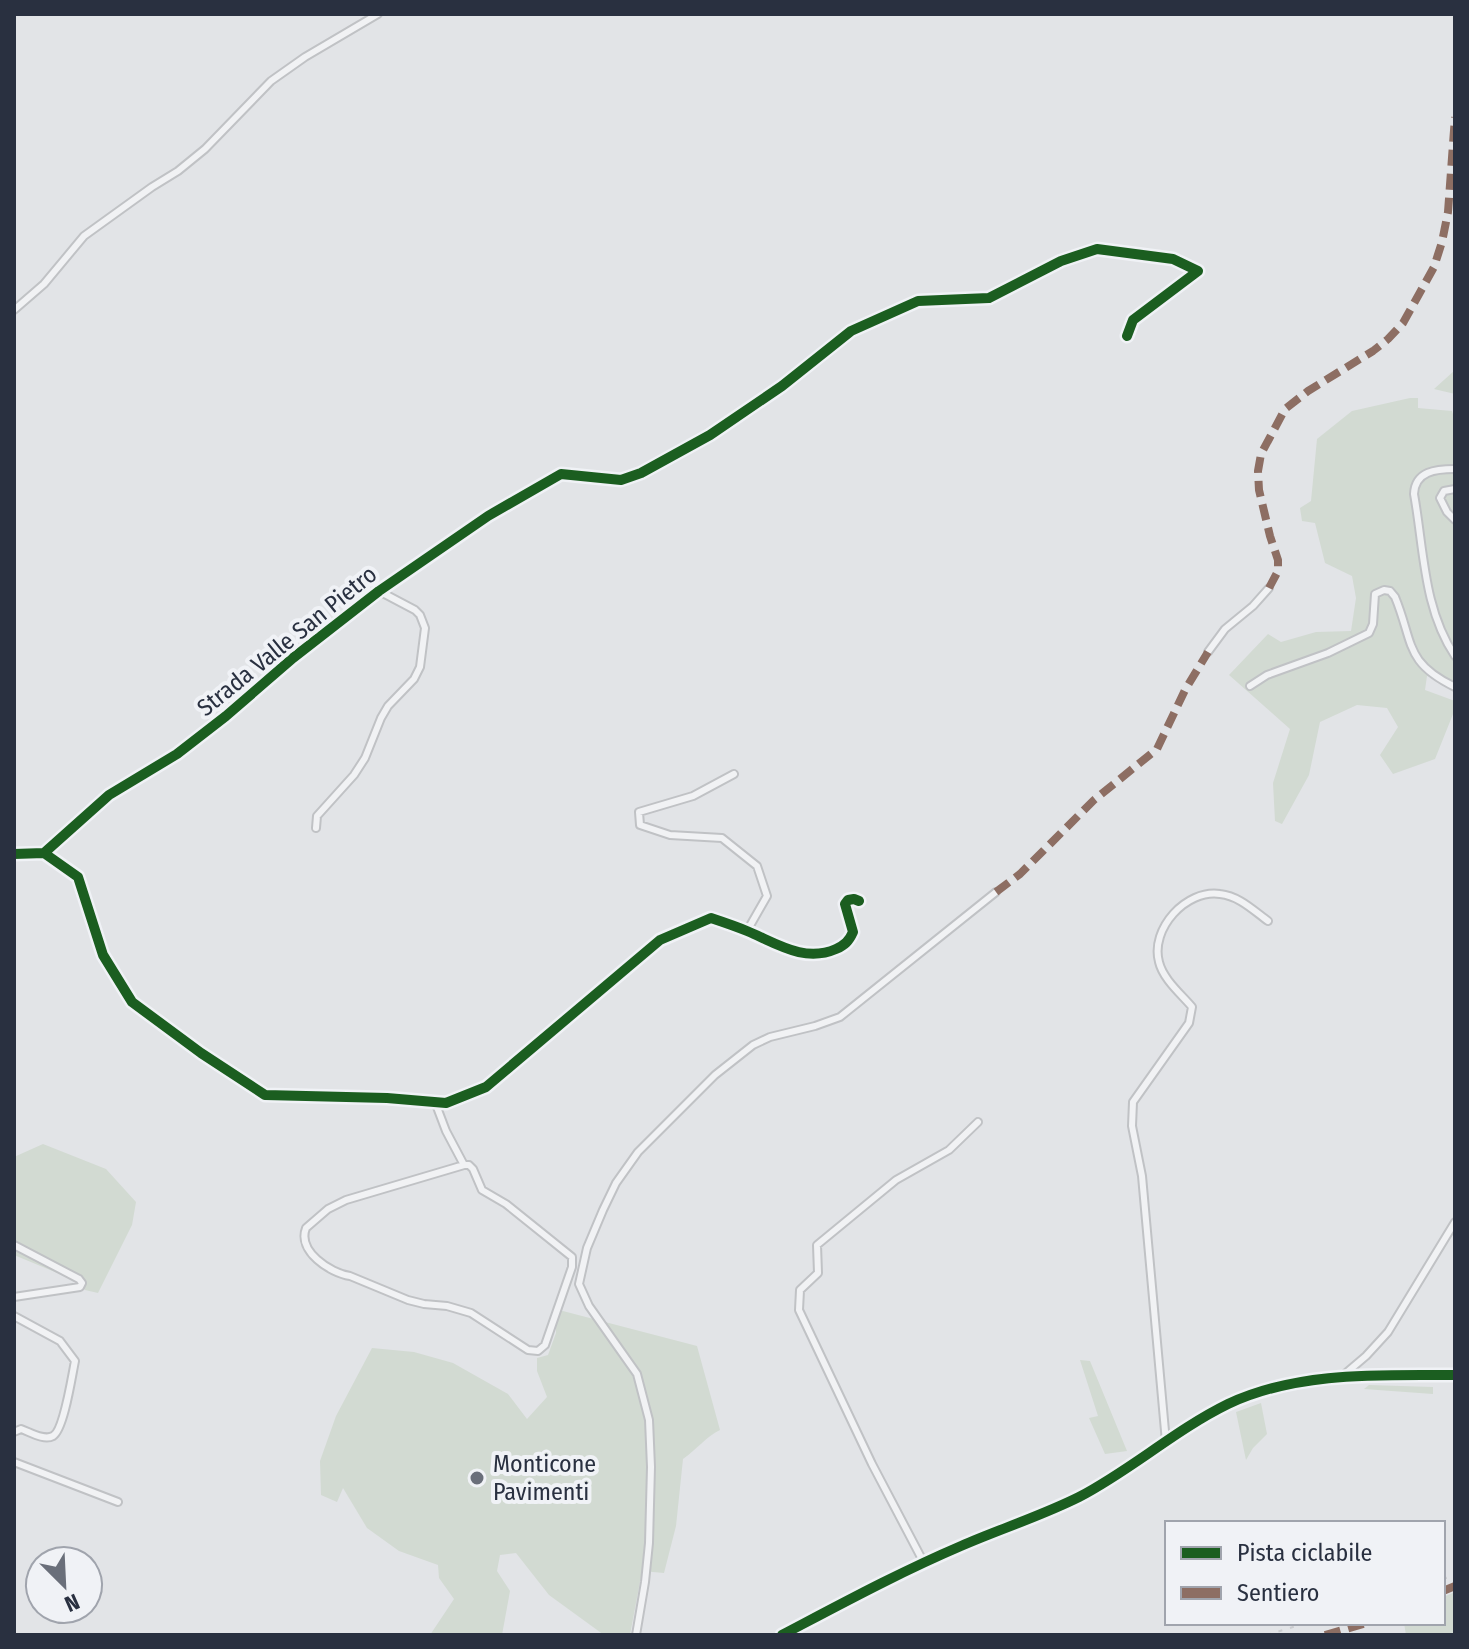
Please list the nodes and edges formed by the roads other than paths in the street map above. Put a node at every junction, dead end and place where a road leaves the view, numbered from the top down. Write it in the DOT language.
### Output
graph roads {
  1 [pos="378,14"];
  2 [pos="14,310"];
  3 [pos="1127,336"];
  4 [pos="1455,469"];
  5 [pos="1455,489"];
  6 [pos="1455,520"];
  7 [pos="1269,588"];
  8 [pos="379,591"];
  9 [pos="1208,652"];
  10 [pos="1455,656"];
  11 [pos="1250,686"];
  12 [pos="1455,687"];
  13 [pos="734,774"];
  14 [pos="316,828"];
  15 [pos="44,853"];
  16 [pos="14,854"];
  17 [pos="996,892"];
  18 [pos="859,901"];
  19 [pos="1268,921"];
  20 [pos="747,931"];
  21 [pos="435,1102"];
  22 [pos="978,1122"];
  23 [pos="464,1165"];
  24 [pos="1455,1222"];
  25 [pos="14,1245"];
  26 [pos="587,1250"];
  27 [pos="569,1253"];
  28 [pos="14,1297"];
  29 [pos="14,1316"];
  30 [pos="1455,1375"];
  31 [pos="1344,1376"];
  32 [pos="14,1432"];
  33 [pos="1166,1442"];
  34 [pos="14,1462"];
  35 [pos="118,1502"];
  36 [pos="924,1563"];
  37 [pos="636,1635"];
  38 [pos="782,1635"];
  1 -- 2 [label="street"];
  3 -- 8 [label="street, Strada Valle San Pietro"];
  4 -- 10 [label="street"];
  5 -- 6 [label="street"];
  7 -- 9 [label="street"];
  8 -- 14 [label="street"];
  8 -- 15 [label="street, Strada Valle San Pietro"];
  11 -- 12 [label="street"];
  13 -- 20 [label="street"];
  15 -- 16 [label="street"];
  15 -- 21 [label="street"];
  17 -- 26 [label="street"];
  18 -- 20 [label="street"];
  19 -- 33 [label="street"];
  20 -- 21 [label="street"];
  21 -- 23 [label="street"];
  22 -- 36 [label="street"];
  23 -- 27 [label="street"];
  23 -- 27 [label="street"];
  24 -- 31 [label="street"];
  25 -- 28 [label="street"];
  26 -- 27 [label="street"];
  26 -- 37 [label="street"];
  29 -- 32 [label="street"];
  30 -- 31 [label="street"];
  31 -- 33 [label="street"];
  33 -- 36 [label="street"];
  34 -- 35 [label="street"];
  36 -- 38 [label="street"];
}
